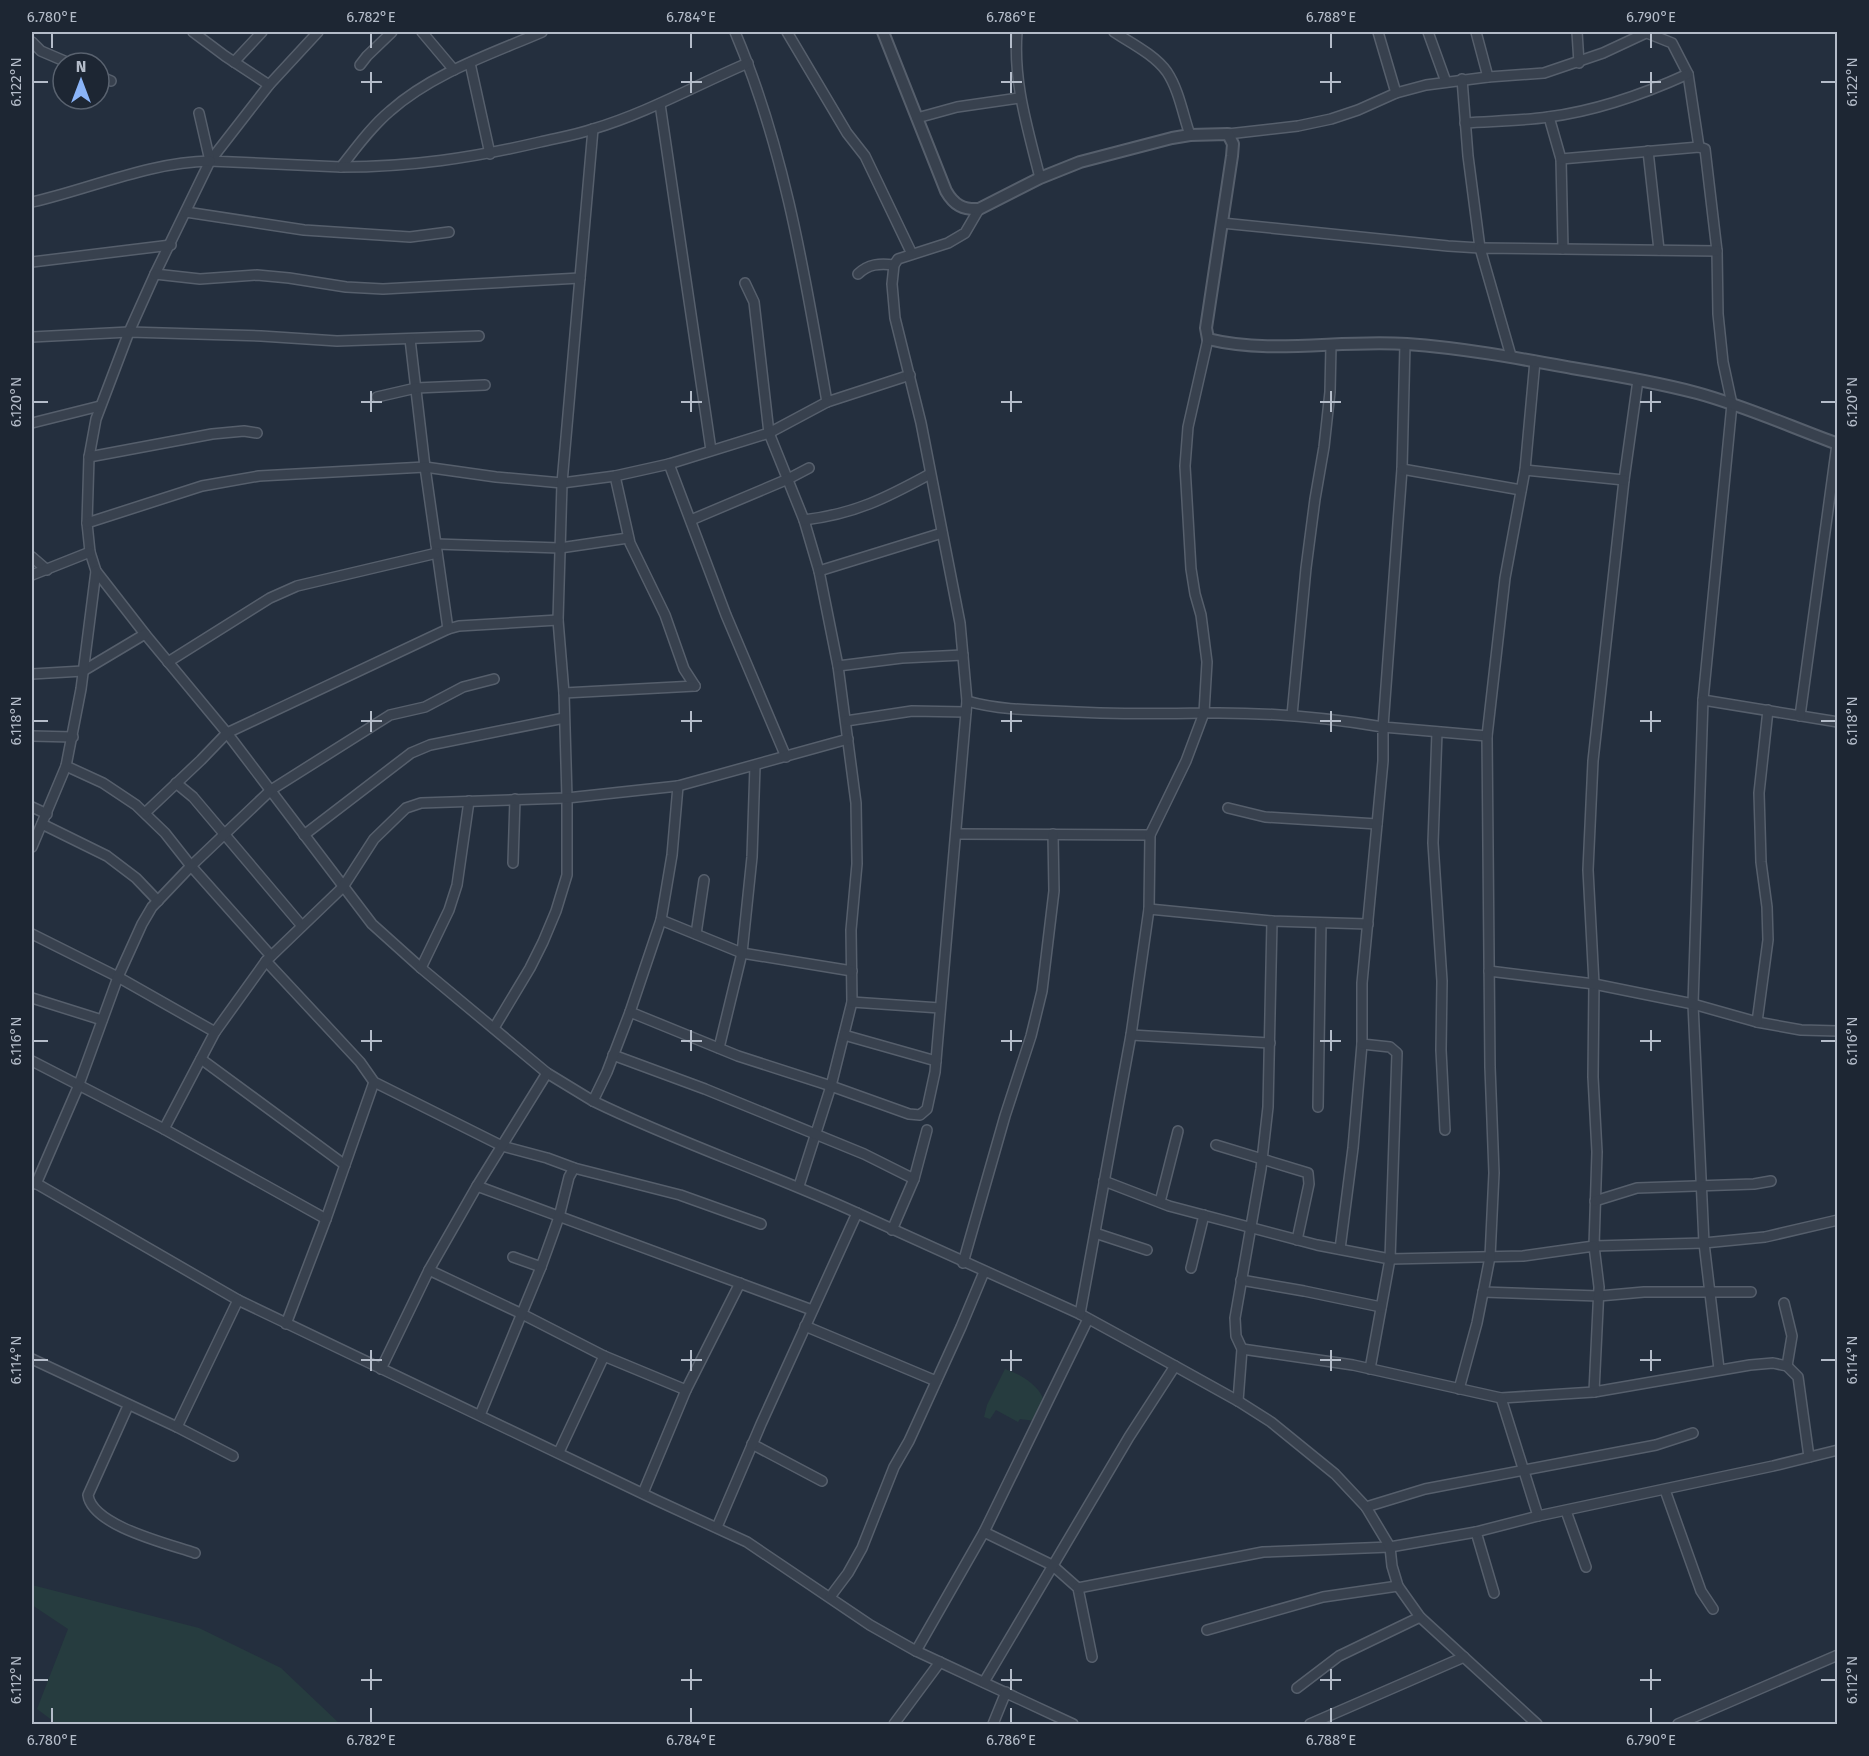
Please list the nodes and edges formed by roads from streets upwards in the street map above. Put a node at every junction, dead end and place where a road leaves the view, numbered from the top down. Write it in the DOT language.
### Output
graph roads {
  1 [pos="193,32"];
  2 [pos="262,32"];
  3 [pos="318,32"];
  4 [pos="392,32"];
  5 [pos="422,32"];
  6 [pos="542,32"];
  7 [pos="735,32"];
  8 [pos="787,32"];
  9 [pos="883,32"];
  10 [pos="1017,32"];
  11 [pos="1114,32"];
  12 [pos="1378,32"];
  13 [pos="1428,32"];
  14 [pos="1476,32"];
  15 [pos="1577,32"];
  16 [pos="1647,32"];
  17 [pos="32,42"];
  18 [pos="51,55"];
  19 [pos="234,62"];
  20 [pos="470,63"];
  21 [pos="748,63"];
  22 [pos="1578,63"];
  23 [pos="360,65"];
  24 [pos="454,70"];
  25 [pos="1688,74"];
  26 [pos="1488,76"];
  27 [pos="1462,80"];
  28 [pos="1446,82"];
  29 [pos="269,85"];
  30 [pos="1396,93"];
  31 [pos="1020,98"];
  32 [pos="660,104"];
  33 [pos="199,113"];
  34 [pos="1549,117"];
  35 [pos="917,118"];
  36 [pos="1465,123"];
  37 [pos="593,129"];
  38 [pos="1228,134"];
  39 [pos="1190,135"];
  40 [pos="1699,147"];
  41 [pos="1648,151"];
  42 [pos="490,154"];
  43 [pos="1561,159"];
  44 [pos="210,161"];
  45 [pos="341,167"];
  46 [pos="1040,178"];
  47 [pos="32,202"];
  48 [pos="979,208"];
  49 [pos="186,212"];
  50 [pos="1222,223"];
  51 [pos="449,232"];
  52 [pos="171,245"];
  53 [pos="1480,248"];
  54 [pos="1563,249"];
  55 [pos="1659,250"];
  56 [pos="1718,251"];
  57 [pos="912,254"];
  58 [pos="32,262"];
  59 [pos="894,265"];
  60 [pos="154,274"];
  61 [pos="858,274"];
  62 [pos="580,278"];
  63 [pos="745,284"];
  64 [pos="129,332"];
  65 [pos="479,336"];
  66 [pos="32,337"];
  67 [pos="410,339"];
  68 [pos="1208,339"];
  69 [pos="1405,344"];
  70 [pos="1331,345"];
  71 [pos="1511,356"];
  72 [pos="1536,361"];
  73 [pos="910,375"];
  74 [pos="1638,380"];
  75 [pos="485,385"];
  76 [pos="416,388"];
  77 [pos="377,397"];
  78 [pos="827,402"];
  79 [pos="1732,404"];
  80 [pos="100,406"];
  81 [pos="32,423"];
  82 [pos="257,433"];
  83 [pos="769,433"];
  84 [pos="1837,444"];
  85 [pos="711,450"];
  86 [pos="89,457"];
  87 [pos="669,464"];
  88 [pos="425,467"];
  89 [pos="809,468"];
  90 [pos="1402,469"];
  91 [pos="1525,470"];
  92 [pos="930,474"];
  93 [pos="615,476"];
  94 [pos="788,480"];
  95 [pos="1624,480"];
  96 [pos="562,483"];
  97 [pos="1521,490"];
  98 [pos="691,520"];
  99 [pos="804,520"];
  100 [pos="87,523"];
  101 [pos="942,533"];
  102 [pos="628,538"];
  103 [pos="560,548"];
  104 [pos="437,549"];
  105 [pos="90,552"];
  106 [pos="32,557"];
  107 [pos="47,570"];
  108 [pos="96,571"];
  109 [pos="819,571"];
  110 [pos="32,575"];
  111 [pos="558,620"];
  112 [pos="448,629"];
  113 [pos="145,634"];
  114 [pos="963,655"];
  115 [pos="168,662"];
  116 [pos="838,666"];
  117 [pos="83,671"];
  118 [pos="32,674"];
  119 [pos="494,679"];
  120 [pos="564,693"];
  121 [pos="1703,700"];
  122 [pos="967,701"];
  123 [pos="1768,711"];
  124 [pos="966,712"];
  125 [pos="1204,713"];
  126 [pos="1292,715"];
  127 [pos="1800,716"];
  128 [pos="564,718"];
  129 [pos="846,721"];
  130 [pos="1838,722"];
  131 [pos="1383,727"];
  132 [pos="1437,732"];
  133 [pos="226,733"];
  134 [pos="32,736"];
  135 [pos="1487,736"];
  136 [pos="72,737"];
  137 [pos="848,739"];
  138 [pos="786,757"];
  139 [pos="66,766"];
  140 [pos="755,766"];
  141 [pos="176,783"];
  142 [pos="678,786"];
  143 [pos="271,790"];
  144 [pos="567,798"];
  145 [pos="515,800"];
  146 [pos="469,801"];
  147 [pos="32,807"];
  148 [pos="1228,808"];
  149 [pos="145,813"];
  150 [pos="47,814"];
  151 [pos="42,824"];
  152 [pos="1377,824"];
  153 [pos="224,834"];
  154 [pos="956,834"];
  155 [pos="1053,834"];
  156 [pos="304,835"];
  157 [pos="1150,835"];
  158 [pos="32,847"];
  159 [pos="513,863"];
  160 [pos="191,866"];
  161 [pos="704,880"];
  162 [pos="343,887"];
  163 [pos="158,901"];
  164 [pos="1149,909"];
  165 [pos="661,920"];
  166 [pos="1272,921"];
  167 [pos="1321,923"];
  168 [pos="1368,924"];
  169 [pos="302,926"];
  170 [pos="32,934"];
  171 [pos="696,934"];
  172 [pos="742,953"];
  173 [pos="268,959"];
  174 [pos="421,968"];
  175 [pos="852,971"];
  176 [pos="1489,971"];
  177 [pos="118,977"];
  178 [pos="1594,984"];
  179 [pos="32,998"];
  180 [pos="852,1002"];
  181 [pos="1693,1004"];
  182 [pos="940,1008"];
  183 [pos="630,1012"];
  184 [pos="102,1020"];
  185 [pos="1757,1023"];
  186 [pos="494,1028"];
  187 [pos="1838,1031"];
  188 [pos="215,1032"];
  189 [pos="844,1035"];
  190 [pos="1131,1035"];
  191 [pos="1270,1043"];
  192 [pos="1362,1044"];
  193 [pos="719,1048"];
  194 [pos="614,1055"];
  195 [pos="201,1059"];
  196 [pos="32,1061"];
  197 [pos="936,1061"];
  198 [pos="547,1073"];
  199 [pos="374,1082"];
  200 [pos="831,1086"];
  201 [pos="78,1087"];
  202 [pos="592,1101"];
  203 [pos="1318,1107"];
  204 [pos="164,1129"];
  205 [pos="927,1130"];
  206 [pos="1445,1130"];
  207 [pos="1178,1131"];
  208 [pos="815,1136"];
  209 [pos="1216,1145"];
  210 [pos="502,1146"];
  211 [pos="1263,1158"];
  212 [pos="345,1166"];
  213 [pos="574,1168"];
  214 [pos="914,1179"];
  215 [pos="1104,1181"];
  216 [pos="1771,1181"];
  217 [pos="34,1182"];
  218 [pos="477,1186"];
  219 [pos="799,1186"];
  220 [pos="1702,1187"];
  221 [pos="1595,1201"];
  222 [pos="1160,1202"];
  223 [pos="857,1213"];
  224 [pos="1204,1215"];
  225 [pos="559,1217"];
  226 [pos="326,1219"];
  227 [pos="1838,1220"];
  228 [pos="761,1224"];
  229 [pos="1252,1228"];
  230 [pos="892,1230"];
  231 [pos="1095,1233"];
  232 [pos="1297,1240"];
  233 [pos="1704,1243"];
  234 [pos="1594,1246"];
  235 [pos="1340,1249"];
  236 [pos="1147,1250"];
  237 [pos="513,1257"];
  238 [pos="1490,1257"];
  239 [pos="1390,1259"];
  240 [pos="963,1263"];
  241 [pos="541,1267"];
  242 [pos="1191,1268"];
  243 [pos="429,1270"];
  244 [pos="984,1272"];
  245 [pos="1241,1280"];
  246 [pos="740,1283"];
  247 [pos="1751,1292"];
  248 [pos="1483,1293"];
  249 [pos="1710,1293"];
  250 [pos="1599,1296"];
  251 [pos="238,1300"];
  252 [pos="1784,1303"];
  253 [pos="1381,1308"];
  254 [pos="812,1310"];
  255 [pos="522,1314"];
  256 [pos="1084,1317"];
  257 [pos="286,1324"];
  258 [pos="805,1326"];
  259 [pos="1242,1348"];
  260 [pos="604,1356"];
  261 [pos="32,1359"];
  262 [pos="1175,1366"];
  263 [pos="1787,1366"];
  264 [pos="381,1369"];
  265 [pos="1370,1369"];
  266 [pos="1719,1370"];
  267 [pos="936,1381"];
  268 [pos="1459,1389"];
  269 [pos="686,1390"];
  270 [pos="1594,1392"];
  271 [pos="1501,1398"];
  272 [pos="1238,1401"];
  273 [pos="129,1406"];
  274 [pos="480,1415"];
  275 [pos="177,1427"];
  276 [pos="1693,1433"];
  277 [pos="752,1444"];
  278 [pos="1838,1450"];
  279 [pos="559,1452"];
  280 [pos="233,1456"];
  281 [pos="1809,1457"];
  282 [pos="1523,1469"];
  283 [pos="822,1480"];
  284 [pos="1665,1490"];
  285 [pos="643,1493"];
  286 [pos="1366,1507"];
  287 [pos="1566,1510"];
  288 [pos="1538,1516"];
  289 [pos="717,1527"];
  290 [pos="984,1532"];
  291 [pos="1476,1532"];
  292 [pos="1390,1547"];
  293 [pos="195,1553"];
  294 [pos="1052,1565"];
  295 [pos="1586,1567"];
  296 [pos="1398,1586"];
  297 [pos="1077,1588"];
  298 [pos="1494,1593"];
  299 [pos="830,1597"];
  300 [pos="1713,1609"];
  301 [pos="1420,1617"];
  302 [pos="1207,1630"];
  303 [pos="916,1651"];
  304 [pos="1838,1655"];
  305 [pos="1092,1657"];
  306 [pos="1464,1657"];
  307 [pos="940,1662"];
  308 [pos="984,1682"];
  309 [pos="1297,1688"];
  310 [pos="1006,1692"];
  311 [pos="1533,1723"];
  312 [pos="894,1725"];
  313 [pos="993,1725"];
  314 [pos="1073,1725"];
  315 [pos="1310,1725"];
  316 [pos="1678,1725"];
  1 -- 19 [label="street"];
  2 -- 19 [label="street"];
  3 -- 29 [label="street"];
  4 -- 23 [label="street"];
  5 -- 24 [label="street"];
  6 -- 20 [label="street"];
  7 -- 21 [label="street"];
  8 -- 57 [label="street"];
  9 -- 35 [label="street"];
  10 -- 31 [label="street"];
  11 -- 39 [label="street"];
  12 -- 30 [label="street"];
  13 -- 28 [label="street"];
  14 -- 26 [label="street"];
  15 -- 22 [label="street"];
  16 -- 22 [label="street"];
  16 -- 25 [label="street"];
  17 -- 18 [label="street"];
  19 -- 29 [label="street"];
  20 -- 24 [label="street"];
  20 -- 42 [label="street"];
  21 -- 32 [label="street"];
  21 -- 78 [label="street"];
  22 -- 26 [label="street"];
  24 -- 45 [label="street"];
  25 -- 34 [label="street"];
  25 -- 40 [label="street"];
  26 -- 27 [label="street"];
  27 -- 28 [label="street"];
  27 -- 36 [label="street"];
  28 -- 30 [label="street"];
  29 -- 44 [label="street"];
  30 -- 38 [label="street"];
  31 -- 35 [label="street"];
  31 -- 46 [label="street"];
  32 -- 37 [label="street"];
  32 -- 85 [label="street"];
  33 -- 44 [label="street"];
  34 -- 36 [label="street"];
  34 -- 43 [label="street"];
  35 -- 48 [label="street"];
  36 -- 53 [label="street"];
  37 -- 42 [label="street"];
  37 -- 62 [label="street"];
  38 -- 39 [label="street"];
  38 -- 50 [label="street"];
  39 -- 46 [label="street"];
  40 -- 41 [label="street"];
  40 -- 56 [label="street"];
  41 -- 43 [label="street"];
  41 -- 55 [label="street"];
  42 -- 45 [label="street"];
  43 -- 54 [label="street"];
  44 -- 45 [label="street"];
  44 -- 47 [label="street"];
  44 -- 49 [label="street"];
  46 -- 48 [label="street"];
  48 -- 57 [label="street"];
  49 -- 51 [label="street"];
  49 -- 52 [label="street"];
  50 -- 53 [label="street"];
  50 -- 68 [label="street"];
  52 -- 58 [label="street"];
  52 -- 60 [label="street"];
  53 -- 54 [label="street"];
  53 -- 71 [label="street"];
  54 -- 55 [label="street"];
  55 -- 56 [label="street"];
  56 -- 79 [label="street"];
  57 -- 59 [label="street"];
  59 -- 61 [label="street"];
  59 -- 73 [label="street"];
  60 -- 62 [label="street"];
  60 -- 64 [label="street"];
  62 -- 96 [label="street"];
  63 -- 83 [label="street"];
  64 -- 66 [label="street"];
  64 -- 67 [label="street"];
  64 -- 80 [label="street"];
  65 -- 67 [label="street"];
  67 -- 76 [label="street"];
  68 -- 70 [label="street"];
  68 -- 125 [label="street"];
  69 -- 70 [label="street"];
  69 -- 71 [label="street"];
  69 -- 90 [label="street"];
  70 -- 126 [label="street"];
  71 -- 72 [label="street"];
  72 -- 74 [label="street"];
  72 -- 91 [label="street"];
  73 -- 78 [label="street"];
  73 -- 92 [label="street"];
  74 -- 79 [label="street"];
  74 -- 95 [label="street"];
  75 -- 76 [label="street"];
  76 -- 77 [label="street"];
  76 -- 88 [label="street"];
  78 -- 83 [label="street"];
  79 -- 84 [label="street"];
  79 -- 121 [label="street"];
  80 -- 81 [label="street"];
  80 -- 86 [label="street"];
  82 -- 86 [label="street"];
  83 -- 85 [label="street"];
  83 -- 94 [label="street"];
  84 -- 127 [label="street"];
  85 -- 87 [label="street"];
  86 -- 100 [label="street"];
  87 -- 93 [label="street"];
  87 -- 98 [label="street"];
  88 -- 96 [label="street"];
  88 -- 100 [label="street"];
  88 -- 104 [label="street"];
  89 -- 94 [label="street"];
  90 -- 97 [label="street"];
  90 -- 131 [label="street"];
  91 -- 95 [label="street"];
  91 -- 97 [label="street"];
  92 -- 99 [label="street"];
  92 -- 101 [label="street"];
  93 -- 96 [label="street"];
  93 -- 102 [label="street"];
  94 -- 98 [label="street"];
  94 -- 99 [label="street"];
  95 -- 178 [label="street"];
  96 -- 103 [label="street"];
  97 -- 135 [label="street"];
  98 -- 138 [label="street"];
  99 -- 109 [label="street"];
  100 -- 105 [label="street"];
  101 -- 109 [label="street"];
  101 -- 114 [label="street"];
  102 -- 103 [label="street"];
  102 -- 120 [label="street"];
  103 -- 104 [label="street"];
  103 -- 111 [label="street"];
  104 -- 112 [label="street"];
  104 -- 115 [label="street"];
  105 -- 107 [label="street"];
  105 -- 108 [label="street"];
  106 -- 107 [label="street"];
  107 -- 110 [label="street"];
  108 -- 113 [label="street"];
  108 -- 117 [label="street"];
  109 -- 116 [label="street"];
  111 -- 112 [label="street"];
  111 -- 120 [label="street"];
  112 -- 133 [label="street"];
  113 -- 115 [label="street"];
  113 -- 117 [label="street"];
  114 -- 116 [label="street"];
  114 -- 122 [label="street"];
  115 -- 133 [label="street"];
  116 -- 129 [label="street"];
  117 -- 118 [label="street"];
  117 -- 136 [label="street"];
  119 -- 143 [label="street"];
  120 -- 128 [label="street"];
  121 -- 123 [label="street"];
  121 -- 181 [label="street"];
  122 -- 124 [label="street"];
  122 -- 125 [label="street"];
  123 -- 127 [label="street"];
  123 -- 185 [label="street"];
  124 -- 129 [label="street"];
  124 -- 154 [label="street"];
  125 -- 126 [label="street"];
  125 -- 157 [label="street"];
  126 -- 131 [label="street"];
  127 -- 130 [label="street"];
  128 -- 144 [label="street"];
  128 -- 156 [label="street"];
  129 -- 137 [label="street"];
  131 -- 132 [label="street"];
  131 -- 152 [label="street"];
  132 -- 135 [label="street"];
  132 -- 206 [label="street"];
  133 -- 141 [label="street"];
  133 -- 143 [label="street"];
  134 -- 136 [label="street"];
  135 -- 176 [label="street"];
  136 -- 139 [label="street"];
  137 -- 138 [label="street"];
  137 -- 175 [label="street"];
  138 -- 140 [label="street"];
  139 -- 149 [label="street"];
  139 -- 150 [label="street"];
  140 -- 142 [label="street"];
  140 -- 172 [label="street"];
  141 -- 149 [label="street"];
  141 -- 153 [label="street"];
  142 -- 144 [label="street"];
  142 -- 165 [label="street"];
  143 -- 153 [label="street"];
  143 -- 156 [label="street"];
  144 -- 145 [label="street"];
  144 -- 186 [label="street"];
  145 -- 146 [label="street"];
  145 -- 159 [label="street"];
  146 -- 162 [label="street"];
  146 -- 174 [label="street"];
  147 -- 150 [label="street"];
  148 -- 152 [label="street"];
  149 -- 160 [label="street"];
  150 -- 151 [label="street"];
  151 -- 158 [label="street"];
  151 -- 163 [label="street"];
  152 -- 168 [label="street"];
  153 -- 160 [label="street"];
  153 -- 169 [label="street"];
  154 -- 155 [label="street"];
  154 -- 182 [label="street"];
  155 -- 157 [label="street"];
  155 -- 240 [label="street"];
  156 -- 162 [label="street"];
  157 -- 164 [label="street"];
  160 -- 163 [label="street"];
  160 -- 173 [label="street"];
  161 -- 171 [label="street"];
  162 -- 169 [label="street"];
  162 -- 174 [label="street"];
  163 -- 177 [label="street"];
  164 -- 166 [label="street"];
  164 -- 190 [label="street"];
  165 -- 171 [label="street"];
  165 -- 183 [label="street"];
  166 -- 167 [label="street"];
  166 -- 191 [label="street"];
  167 -- 168 [label="street"];
  167 -- 203 [label="street"];
  168 -- 192 [label="street"];
  169 -- 173 [label="street"];
  170 -- 177 [label="street"];
  171 -- 172 [label="street"];
  172 -- 175 [label="street"];
  172 -- 193 [label="street"];
  173 -- 188 [label="street"];
  173 -- 199 [label="street"];
  174 -- 186 [label="street"];
  175 -- 180 [label="street"];
  176 -- 178 [label="street"];
  176 -- 238 [label="street"];
  177 -- 184 [label="street"];
  177 -- 188 [label="street"];
  178 -- 181 [label="street"];
  178 -- 221 [label="street"];
  179 -- 184 [label="street"];
  180 -- 182 [label="street"];
  180 -- 189 [label="street"];
  181 -- 185 [label="street"];
  181 -- 220 [label="street"];
  182 -- 197 [label="street"];
  183 -- 193 [label="street"];
  183 -- 194 [label="street"];
  184 -- 201 [label="street"];
  185 -- 187 [label="street"];
  186 -- 198 [label="street"];
  188 -- 195 [label="street"];
  189 -- 197 [label="street"];
  189 -- 200 [label="street"];
  190 -- 191 [label="street"];
  190 -- 215 [label="street"];
  191 -- 211 [label="street"];
  192 -- 235 [label="street"];
  192 -- 239 [label="street"];
  193 -- 200 [label="street"];
  194 -- 202 [label="street"];
  194 -- 208 [label="street"];
  195 -- 204 [label="street"];
  195 -- 212 [label="street"];
  196 -- 201 [label="street"];
  197 -- 200 [label="street"];
  198 -- 202 [label="street"];
  198 -- 210 [label="street"];
  199 -- 210 [label="street"];
  199 -- 212 [label="street"];
  200 -- 208 [label="street"];
  201 -- 204 [label="street"];
  201 -- 217 [label="street"];
  202 -- 219 [label="street"];
  204 -- 226 [label="street"];
  205 -- 214 [label="street"];
  207 -- 222 [label="street"];
  208 -- 214 [label="street"];
  208 -- 219 [label="street"];
  209 -- 211 [label="street"];
  210 -- 213 [label="street"];
  210 -- 218 [label="street"];
  211 -- 229 [label="street"];
  211 -- 232 [label="street"];
  212 -- 226 [label="street"];
  213 -- 225 [label="street"];
  213 -- 228 [label="street"];
  214 -- 230 [label="street"];
  215 -- 222 [label="street"];
  215 -- 231 [label="street"];
  216 -- 220 [label="street"];
  217 -- 251 [label="street"];
  218 -- 225 [label="street"];
  218 -- 243 [label="street"];
  219 -- 223 [label="street"];
  220 -- 221 [label="street"];
  220 -- 233 [label="street"];
  221 -- 234 [label="street"];
  222 -- 224 [label="street"];
  223 -- 230 [label="street"];
  223 -- 254 [label="street"];
  224 -- 229 [label="street"];
  224 -- 242 [label="street"];
  225 -- 241 [label="street"];
  225 -- 246 [label="street"];
  226 -- 257 [label="street"];
  227 -- 233 [label="street"];
  229 -- 232 [label="street"];
  229 -- 245 [label="street"];
  230 -- 240 [label="street"];
  231 -- 236 [label="street"];
  231 -- 256 [label="street"];
  232 -- 235 [label="street"];
  233 -- 234 [label="street"];
  233 -- 249 [label="street"];
  234 -- 238 [label="street"];
  234 -- 250 [label="street"];
  235 -- 239 [label="street"];
  237 -- 241 [label="street"];
  238 -- 239 [label="street"];
  238 -- 248 [label="street"];
  239 -- 253 [label="street"];
  240 -- 244 [label="street"];
  241 -- 255 [label="street"];
  243 -- 255 [label="street"];
  243 -- 264 [label="street"];
  244 -- 256 [label="street"];
  244 -- 267 [label="street"];
  245 -- 253 [label="street"];
  245 -- 259 [label="street"];
  246 -- 254 [label="street"];
  246 -- 269 [label="street"];
  247 -- 249 [label="street"];
  248 -- 250 [label="street"];
  248 -- 268 [label="street"];
  249 -- 250 [label="street"];
  249 -- 266 [label="street"];
  250 -- 270 [label="street"];
  251 -- 257 [label="street"];
  251 -- 275 [label="street"];
  252 -- 263 [label="street"];
  253 -- 265 [label="street"];
  254 -- 258 [label="street"];
  255 -- 260 [label="street"];
  255 -- 274 [label="street"];
  256 -- 262 [label="street"];
  256 -- 290 [label="street"];
  257 -- 264 [label="street"];
  258 -- 267 [label="street"];
  258 -- 277 [label="street"];
  259 -- 265 [label="street"];
  259 -- 272 [label="street"];
  260 -- 269 [label="street"];
  260 -- 279 [label="street"];
  261 -- 273 [label="street"];
  262 -- 272 [label="street"];
  262 -- 294 [label="street"];
  263 -- 266 [label="street"];
  263 -- 281 [label="street"];
  264 -- 274 [label="street"];
  265 -- 268 [label="street"];
  266 -- 270 [label="street"];
  267 -- 299 [label="street"];
  268 -- 271 [label="street"];
  269 -- 285 [label="street"];
  270 -- 271 [label="street"];
  271 -- 282 [label="street"];
  272 -- 286 [label="street"];
  273 -- 275 [label="street"];
  273 -- 293 [label="street"];
  274 -- 279 [label="street"];
  275 -- 280 [label="street"];
  276 -- 282 [label="street"];
  277 -- 283 [label="street"];
  277 -- 289 [label="street"];
  278 -- 281 [label="street"];
  279 -- 285 [label="street"];
  281 -- 284 [label="street"];
  282 -- 286 [label="street"];
  282 -- 288 [label="street"];
  284 -- 287 [label="street"];
  284 -- 300 [label="street"];
  285 -- 289 [label="street"];
  286 -- 292 [label="street"];
  287 -- 288 [label="street"];
  287 -- 295 [label="street"];
  288 -- 291 [label="street"];
  289 -- 299 [label="street"];
  290 -- 294 [label="street"];
  290 -- 303 [label="street"];
  291 -- 292 [label="street"];
  291 -- 298 [label="street"];
  292 -- 296 [label="street"];
  292 -- 297 [label="street"];
  294 -- 297 [label="street"];
  294 -- 308 [label="street"];
  296 -- 301 [label="street"];
  296 -- 302 [label="street"];
  297 -- 305 [label="street"];
  299 -- 303 [label="street"];
  301 -- 306 [label="street"];
  301 -- 309 [label="street"];
  303 -- 307 [label="street"];
  304 -- 316 [label="street"];
  306 -- 311 [label="street"];
  306 -- 315 [label="street"];
  307 -- 308 [label="street"];
  307 -- 312 [label="street"];
  308 -- 310 [label="street"];
  310 -- 313 [label="street"];
  310 -- 314 [label="street"];
}
